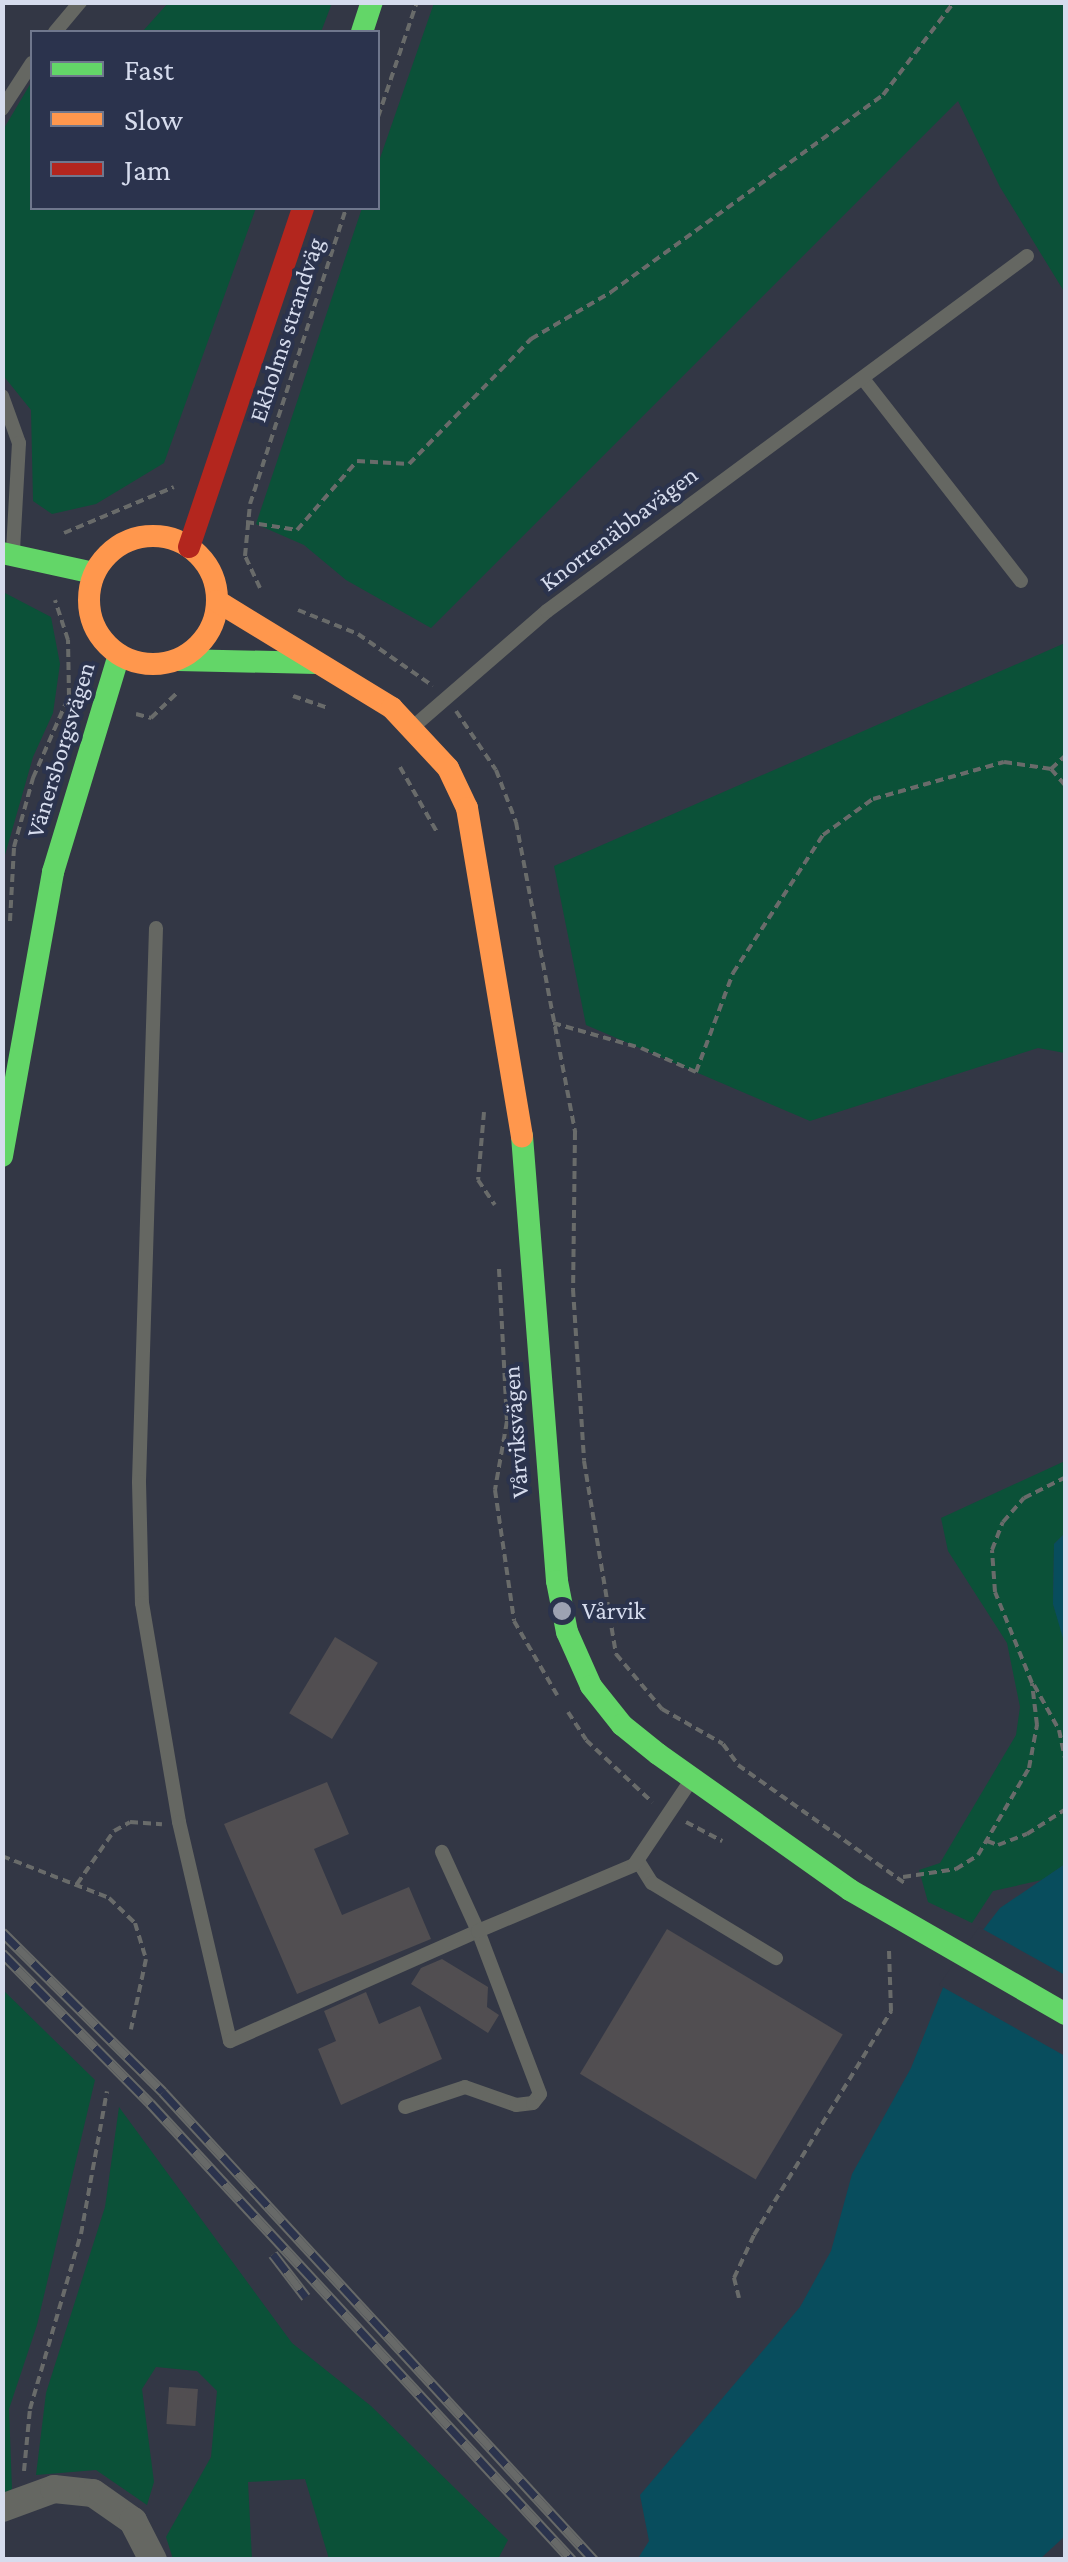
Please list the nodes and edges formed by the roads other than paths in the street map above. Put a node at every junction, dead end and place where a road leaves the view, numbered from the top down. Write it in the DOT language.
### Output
graph roads {
  1 [pos="80,2"];
  2 [pos="372,2"];
  3 [pos="57,30"];
  4 [pos="363,30"];
  5 [pos="30,66"];
  6 [pos="2,109"];
  7 [pos="302,210"];
  8 [pos="1028,256"];
  9 [pos="864,380"];
  10 [pos="2,396"];
  11 [pos="189,546"];
  12 [pos="8,554"];
  13 [pos="94,573"];
  14 [pos="1021,581"];
  15 [pos="218,601"];
  16 [pos="119,655"];
  17 [pos="178,660"];
  18 [pos="316,663"];
  19 [pos="412,728"];
  20 [pos="156,928"];
  21 [pos="2,1156"];
  22 [pos="692,1779"];
  23 [pos="442,1852"];
  24 [pos="638,1861"];
  25 [pos="478,1931"];
  26 [pos="776,1958"];
  27 [pos="1066,2014"];
  28 [pos="405,2107"];
  29 [pos="2,2508"];
  30 [pos="153,2560"];
  1 -- 3 [label="lane"];
  2 -- 4 [label="street"];
  5 -- 6 [label="lane"];
  7 -- 11 [label="street"];
  8 -- 9 [label="lane, Knorrenäbbavägen"];
  9 -- 14 [label="lane"];
  9 -- 19 [label="lane, Knorrenäbbavägen"];
  10 -- 12 [label="lane"];
  11 -- 13 [label="street"];
  11 -- 15 [label="street"];
  12 -- 13 [label="street"];
  13 -- 16 [label="street, Vänersborgsvägen"];
  15 -- 17 [label="street"];
  15 -- 18 [label="street, Vårviksvägen"];
  16 -- 17 [label="street, Vänersborgsvägen"];
  16 -- 21 [label="street, Vänersborgsvägen"];
  17 -- 18 [label="street, Vårviksvägen"];
  18 -- 19 [label="street, Vårviksvägen"];
  19 -- 22 [label="street, Vårviksvägen"];
  20 -- 25 [label="lane"];
  22 -- 24 [label="lane"];
  22 -- 27 [label="street, Vårviksvägen"];
  23 -- 25 [label="lane"];
  24 -- 25 [label="lane"];
  24 -- 26 [label="lane"];
  25 -- 28 [label="lane"];
  29 -- 30 [label="street"];
}
